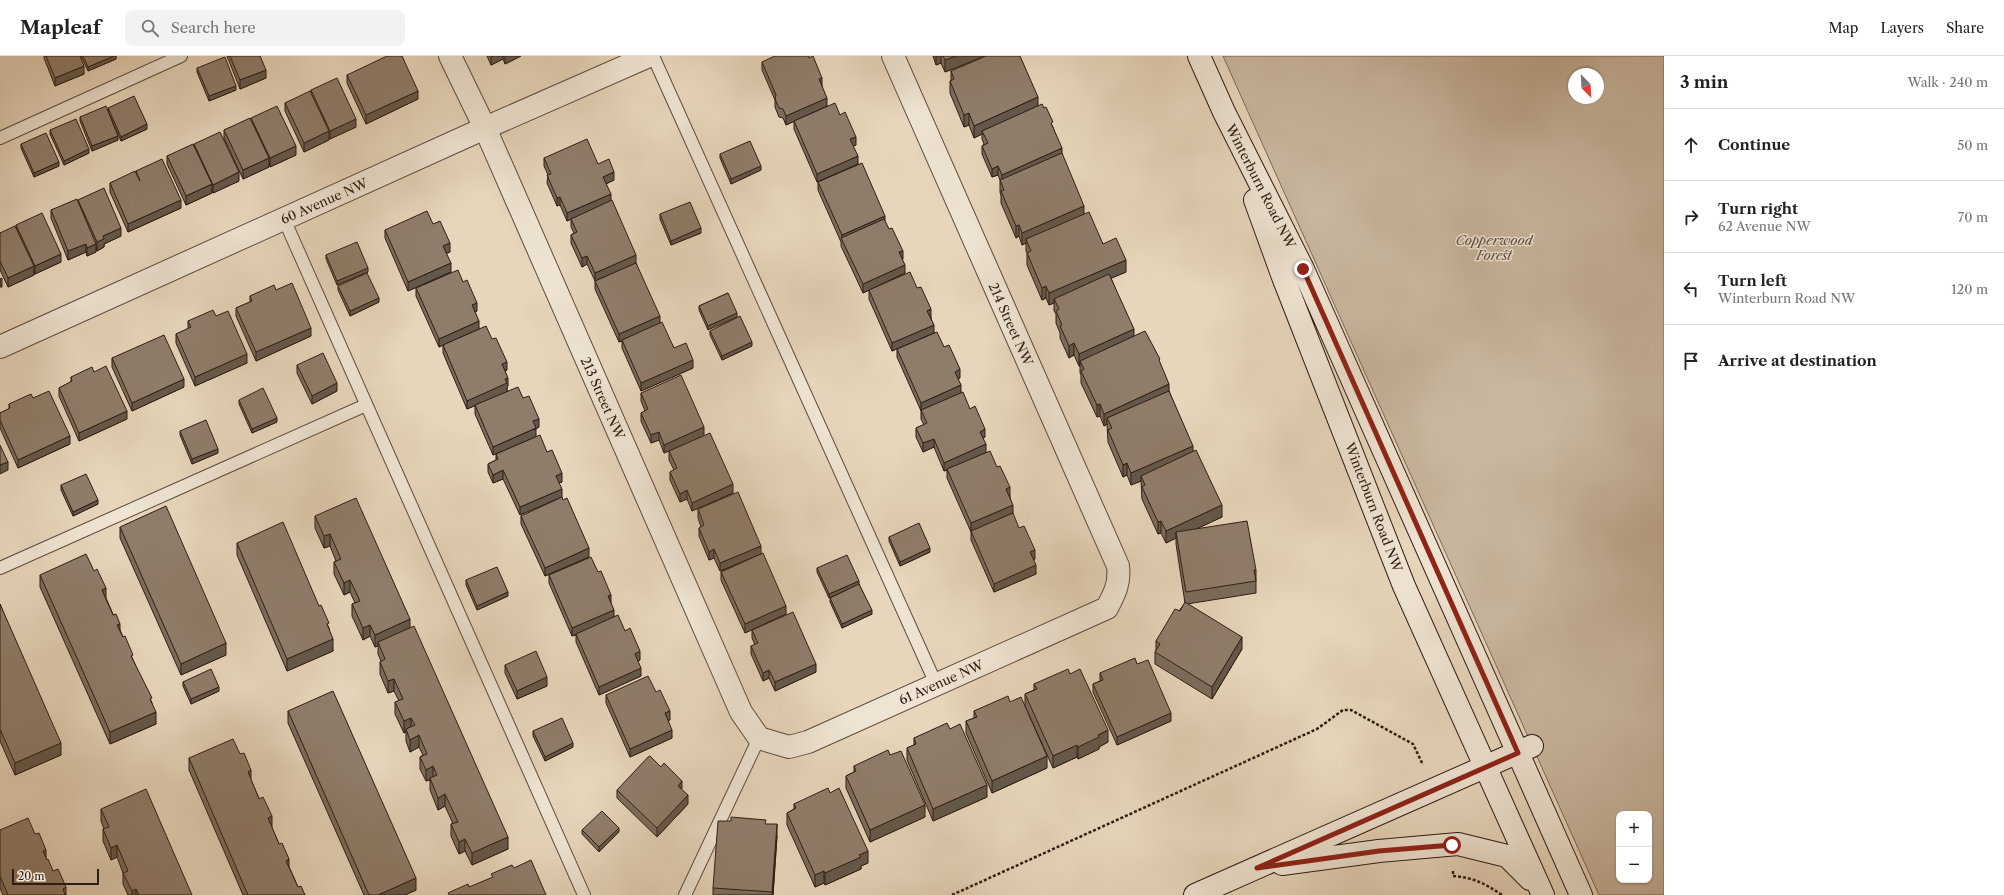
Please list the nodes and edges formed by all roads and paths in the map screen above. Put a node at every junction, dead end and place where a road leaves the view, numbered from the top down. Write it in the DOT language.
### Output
graph roads {
  1 [pos="181,56"];
  2 [pos="450,56"];
  3 [pos="649,56"];
  4 [pos="653,56"];
  5 [pos="893,56"];
  6 [pos="1199,56"];
  7 [pos="1224,112"];
  8 [pos="485,128"];
  9 [pos="0,138"];
  10 [pos="284,219"];
  11 [pos="0,347"];
  12 [pos="366,404"];
  13 [pos="0,568"];
  14 [pos="1115,594"];
  15 [pos="936,684"];
  16 [pos="759,738"];
  17 [pos="1413,744"];
  18 [pos="1525,750"];
  19 [pos="1485,767"];
  20 [pos="1257,868"];
  21 [pos="1542,892"];
  22 [pos="584,895"];
  23 [pos="685,895"];
  24 [pos="952,895"];
  25 [pos="1195,895"];
  26 [pos="1581,895"];
  1 -- 9 [label="lane"];
  2 -- 8 [label="street, 213 Street NW"];
  3 -- 8 [label="street, 60 Avenue NW"];
  4 -- 15 [label="lane"];
  5 -- 14 [label="street, 214 Street NW"];
  6 -- 7 [label="street, Winterburn Road NW"];
  7 -- 18 [label="street, Winterburn Road NW"];
  7 -- 19 [label="street, Winterburn Road NW"];
  8 -- 10 [label="street, 60 Avenue NW"];
  8 -- 16 [label="street, 213 Street NW"];
  10 -- 11 [label="street, 60 Avenue NW"];
  10 -- 12 [label="lane"];
  12 -- 13 [label="lane"];
  12 -- 22 [label="lane"];
  14 -- 15 [label="street, 61 Avenue NW"];
  15 -- 16 [label="street, 61 Avenue NW"];
  16 -- 23 [label="lane"];
  17 -- 24 [label="path"];
  18 -- 19 [label="street"];
  18 -- 26 [label="street, Winterburn Road NW"];
  19 -- 20 [label="street"];
  19 -- 21 [label="street, Winterburn Road NW"];
  20 -- 21 [label="street"];
  20 -- 25 [label="street"];
}
